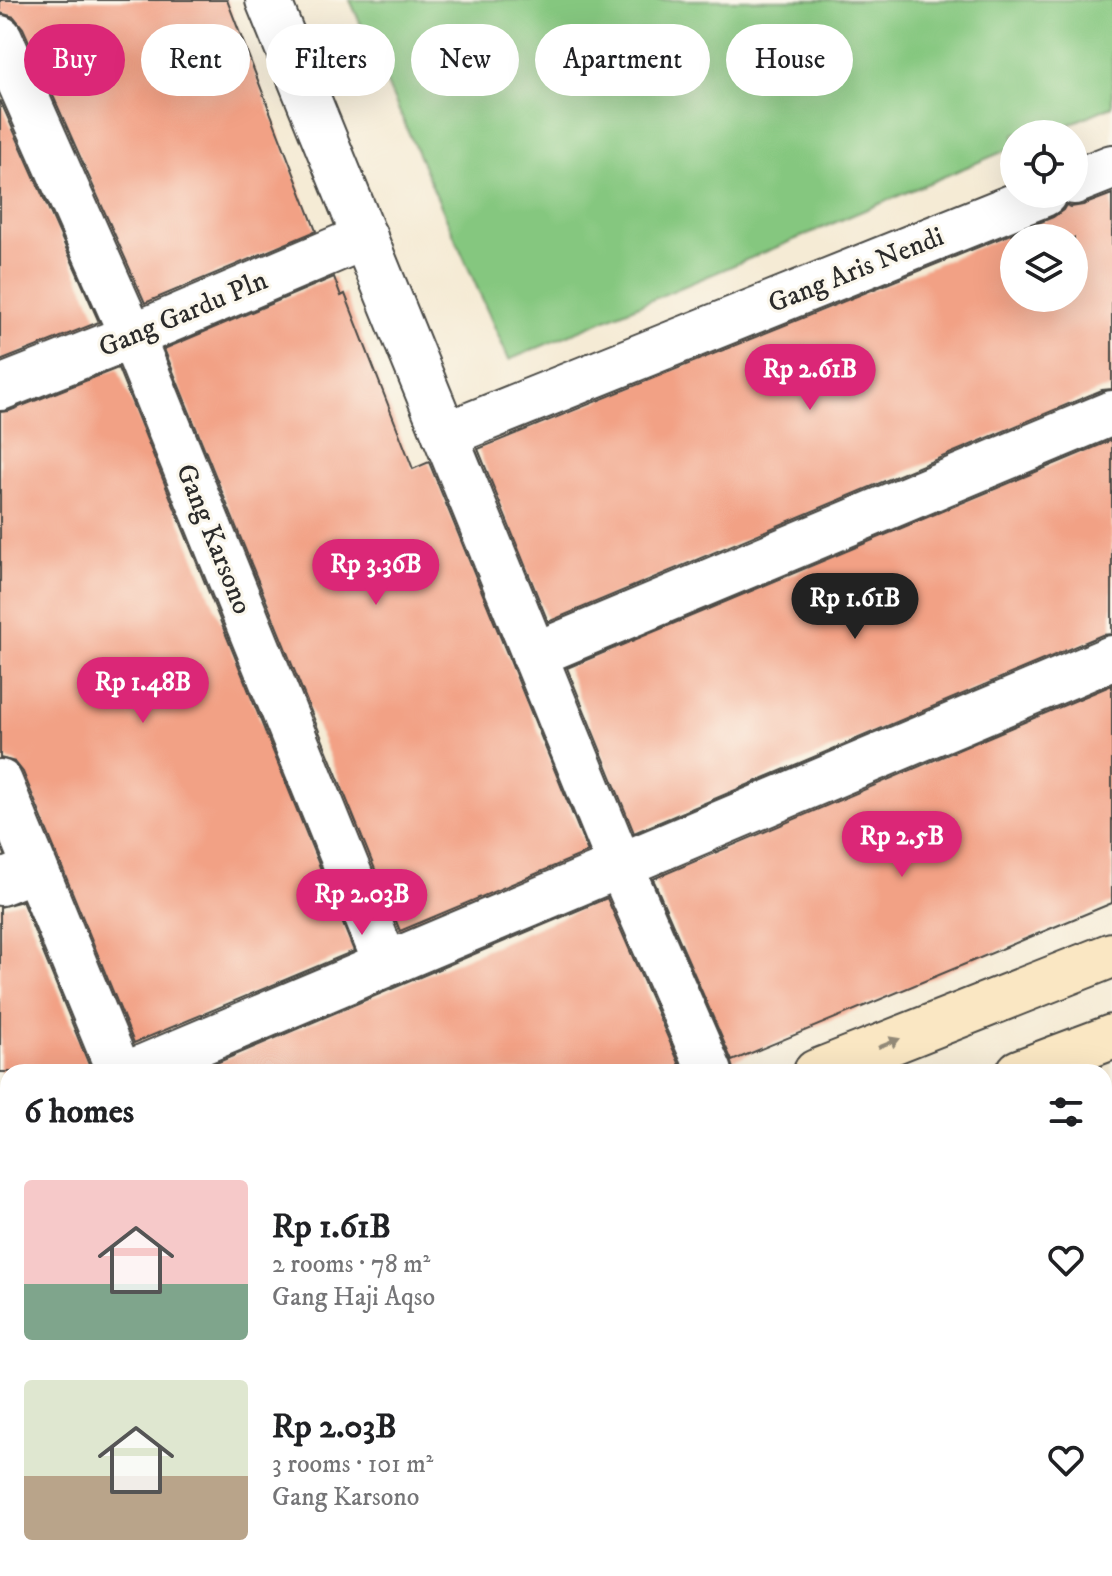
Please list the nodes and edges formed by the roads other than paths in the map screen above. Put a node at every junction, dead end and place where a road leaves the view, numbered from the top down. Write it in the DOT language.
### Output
graph roads {
  1 [pos="268,0"];
  2 [pos="0,38"];
  3 [pos="1009,208"];
  4 [pos="365,237"];
  5 [pos="132,336"];
  6 [pos="0,388"];
  7 [pos="1112,413"];
  8 [pos="445,435"];
  9 [pos="534,655"];
  10 [pos="1112,658"];
  11 [pos="0,782"];
  12 [pos="620,865"];
  13 [pos="18,876"];
  14 [pos="1112,955"];
  15 [pos="386,964"];
  16 [pos="1112,1037"];
  17 [pos="115,1064"];
  18 [pos="150,1064"];
  19 [pos="707,1064"];
  20 [pos="836,1064"];
  21 [pos="1040,1064"];
  1 -- 4 [label="street"];
  2 -- 5 [label="street, Gang Karsono"];
  3 -- 8 [label="street, Gang Aris Nendi"];
  4 -- 5 [label="street, Gang Gardu Pln"];
  4 -- 8 [label="street"];
  5 -- 6 [label="street, Gang Gardu Pln"];
  5 -- 15 [label="street, Gang Karsono"];
  7 -- 9 [label="street"];
  8 -- 9 [label="street"];
  9 -- 12 [label="street"];
  10 -- 12 [label="street"];
  11 -- 13 [label="street"];
  12 -- 15 [label="street"];
  12 -- 19 [label="street"];
  13 -- 17 [label="street"];
  20 -- 14 [label="street, one-way"];
  15 -- 18 [label="street"];
  16 -- 21 [label="street"];
}
